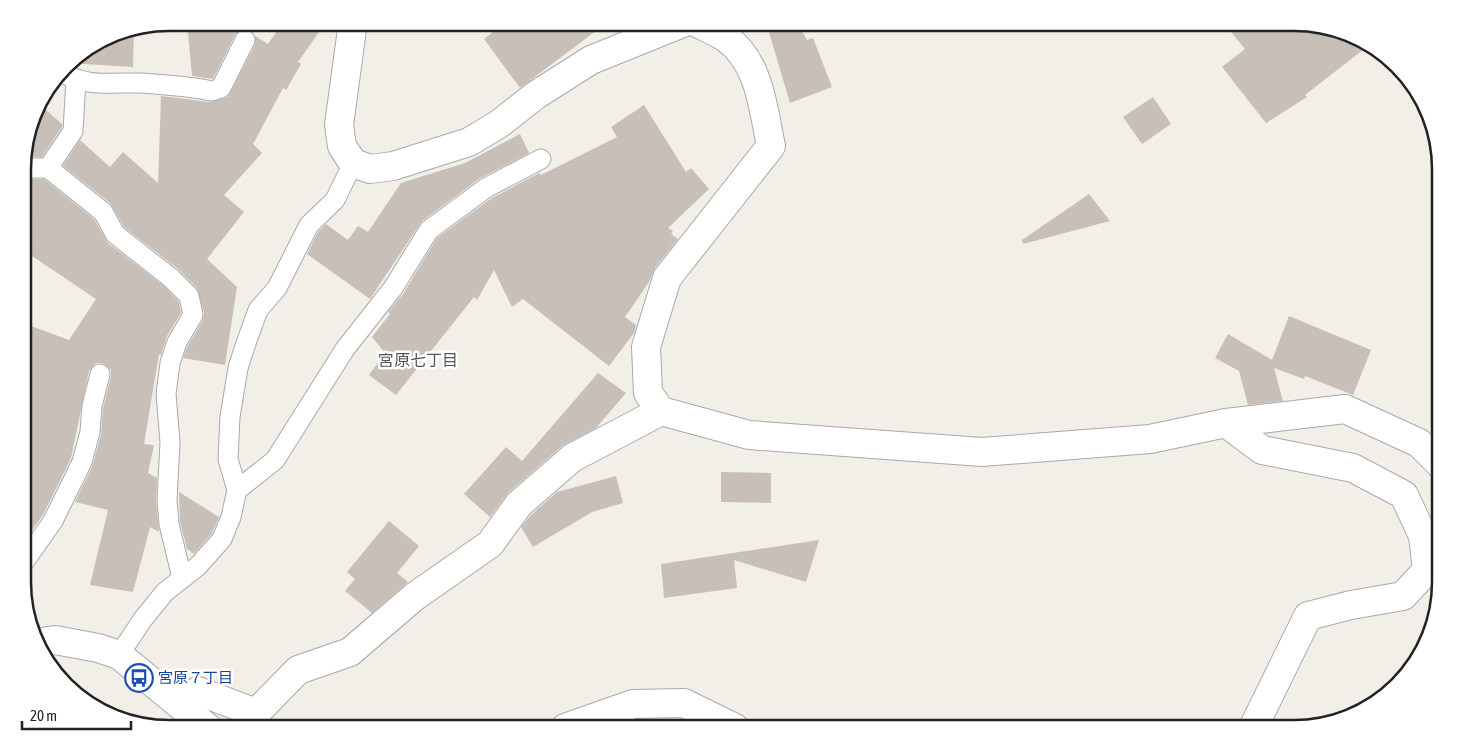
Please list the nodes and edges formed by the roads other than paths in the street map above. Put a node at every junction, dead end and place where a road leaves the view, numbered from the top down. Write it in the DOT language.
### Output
graph roads {
  1 [pos="351,31"];
  2 [pos="663,31"];
  3 [pos="712,31"];
  4 [pos="245,40"];
  5 [pos="69,76"];
  6 [pos="541,159"];
  7 [pos="353,163"];
  8 [pos="32,168"];
  9 [pos="48,168"];
  10 [pos="100,374"];
  11 [pos="661,411"];
  12 [pos="1226,422"];
  13 [pos="1432,456"];
  14 [pos="237,490"];
  15 [pos="31,552"];
  16 [pos="182,578"];
  17 [pos="45,641"];
  18 [pos="119,655"];
  19 [pos="179,704"];
  20 [pos="1257,719"];
  21 [pos="198,720"];
  22 [pos="589,720"];
  23 [pos="718,720"];
  1 -- 7 [label="street"];
  2 -- 7 [label="street"];
  3 -- 11 [label="street"];
  4 -- 5 [label="lane"];
  5 -- 9 [label="lane"];
  6 -- 14 [label="lane"];
  7 -- 14 [label="lane"];
  8 -- 9 [label="lane"];
  9 -- 16 [label="lane"];
  10 -- 15 [label="lane"];
  11 -- 12 [label="street"];
  11 -- 19 [label="street"];
  12 -- 13 [label="street"];
  12 -- 20 [label="street"];
  14 -- 16 [label="lane"];
  16 -- 18 [label="lane"];
  17 -- 18 [label="street"];
  18 -- 19 [label="street"];
  19 -- 21 [label="street"];
  22 -- 23 [label="street"];
}
